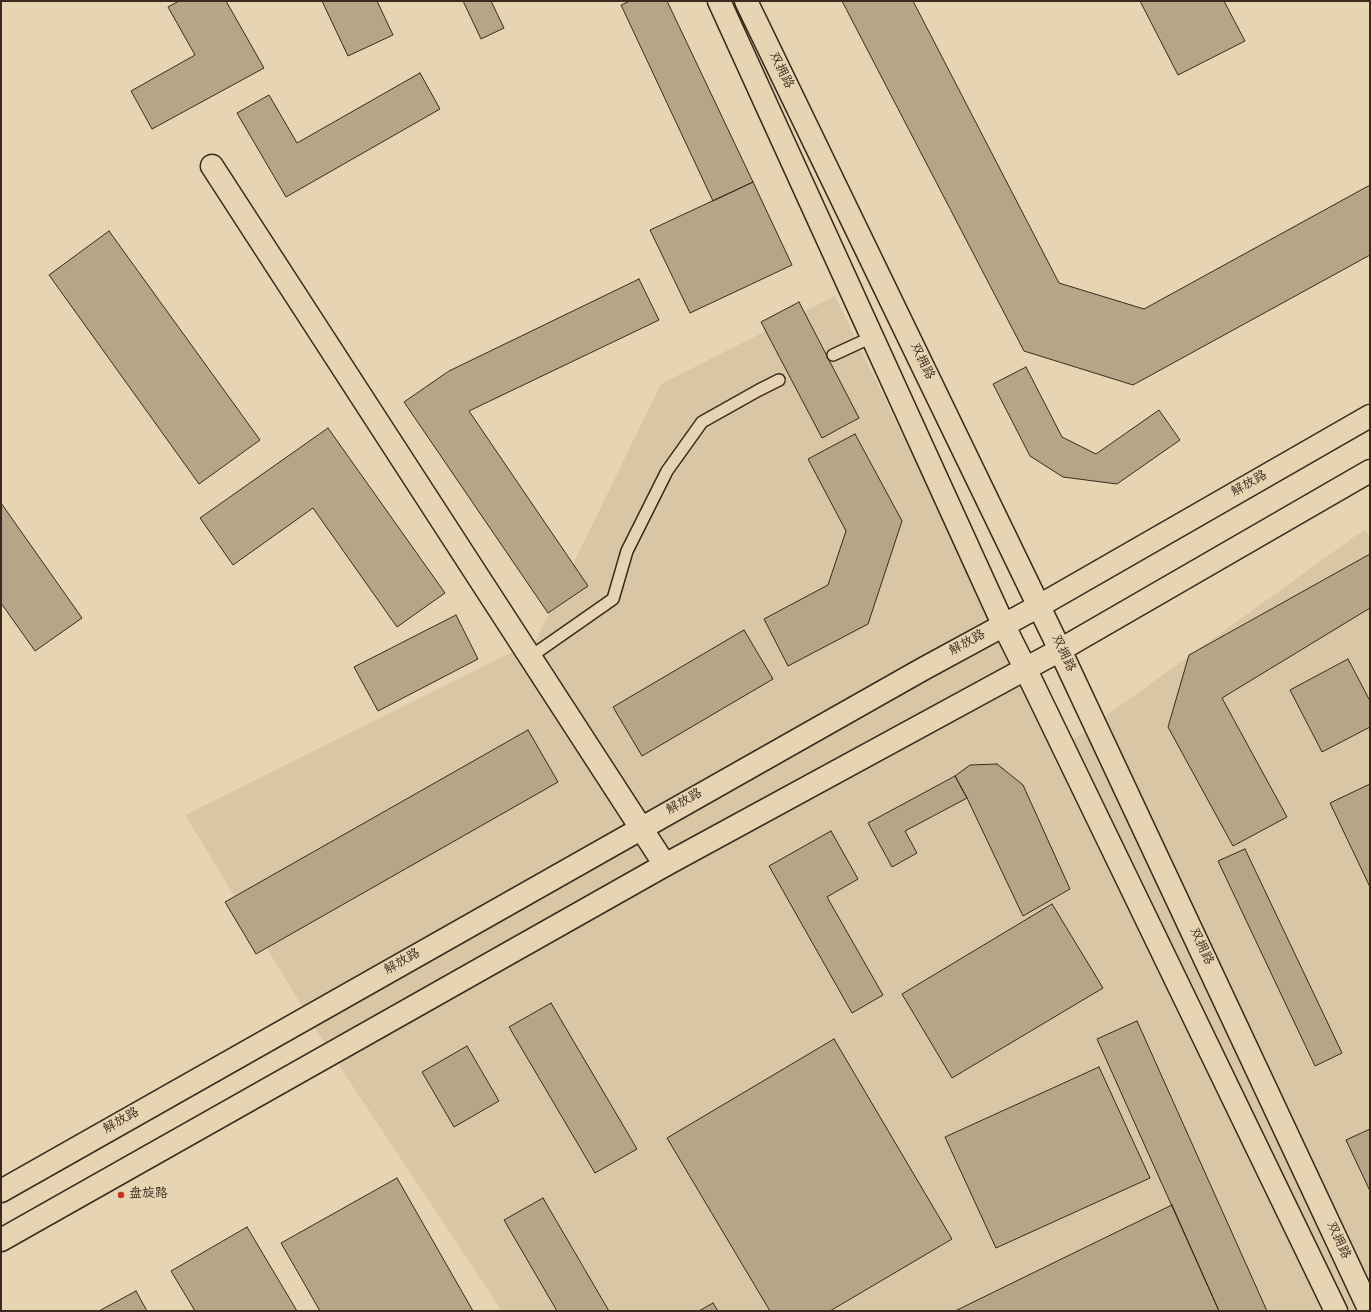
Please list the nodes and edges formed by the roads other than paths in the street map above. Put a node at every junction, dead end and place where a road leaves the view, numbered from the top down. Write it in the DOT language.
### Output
graph roads {
  1 [pos="719,1"];
  2 [pos="746,1"];
  3 [pos="212,166"];
  4 [pos="872,337"];
  5 [pos="833,355"];
  6 [pos="779,380"];
  7 [pos="1370,416"];
  8 [pos="1370,471"];
  9 [pos="1039,606"];
  10 [pos="1003,624"];
  11 [pos="1060,650"];
  12 [pos="530,657"];
  13 [pos="1025,668"];
  14 [pos="641,828"];
  15 [pos="665,865"];
  16 [pos="1,1191"];
  17 [pos="1,1240"];
  18 [pos="1336,1311"];
  19 [pos="1370,1311"];
  1 -- 4 [label="main road, 双拥路"];
  2 -- 9 [label="main road, 双拥路"];
  3 -- 12 [label="main road"];
  4 -- 5 [label="lane"];
  4 -- 10 [label="main road, 双拥路"];
  6 -- 12 [label="lane"];
  7 -- 9 [label="main road, 解放路"];
  8 -- 11 [label="main road"];
  9 -- 10 [label="main road, 解放路"];
  9 -- 11 [label="main road, 双拥路"];
  10 -- 13 [label="main road, 双拥路"];
  10 -- 14 [label="main road, 解放路"];
  11 -- 13 [label="main road"];
  11 -- 19 [label="main road, 双拥路"];
  12 -- 14 [label="main road"];
  13 -- 15 [label="main road"];
  13 -- 18 [label="main road, 双拥路"];
  14 -- 15 [label="main road"];
  14 -- 16 [label="main road, 解放路"];
  15 -- 17 [label="main road"];
}
